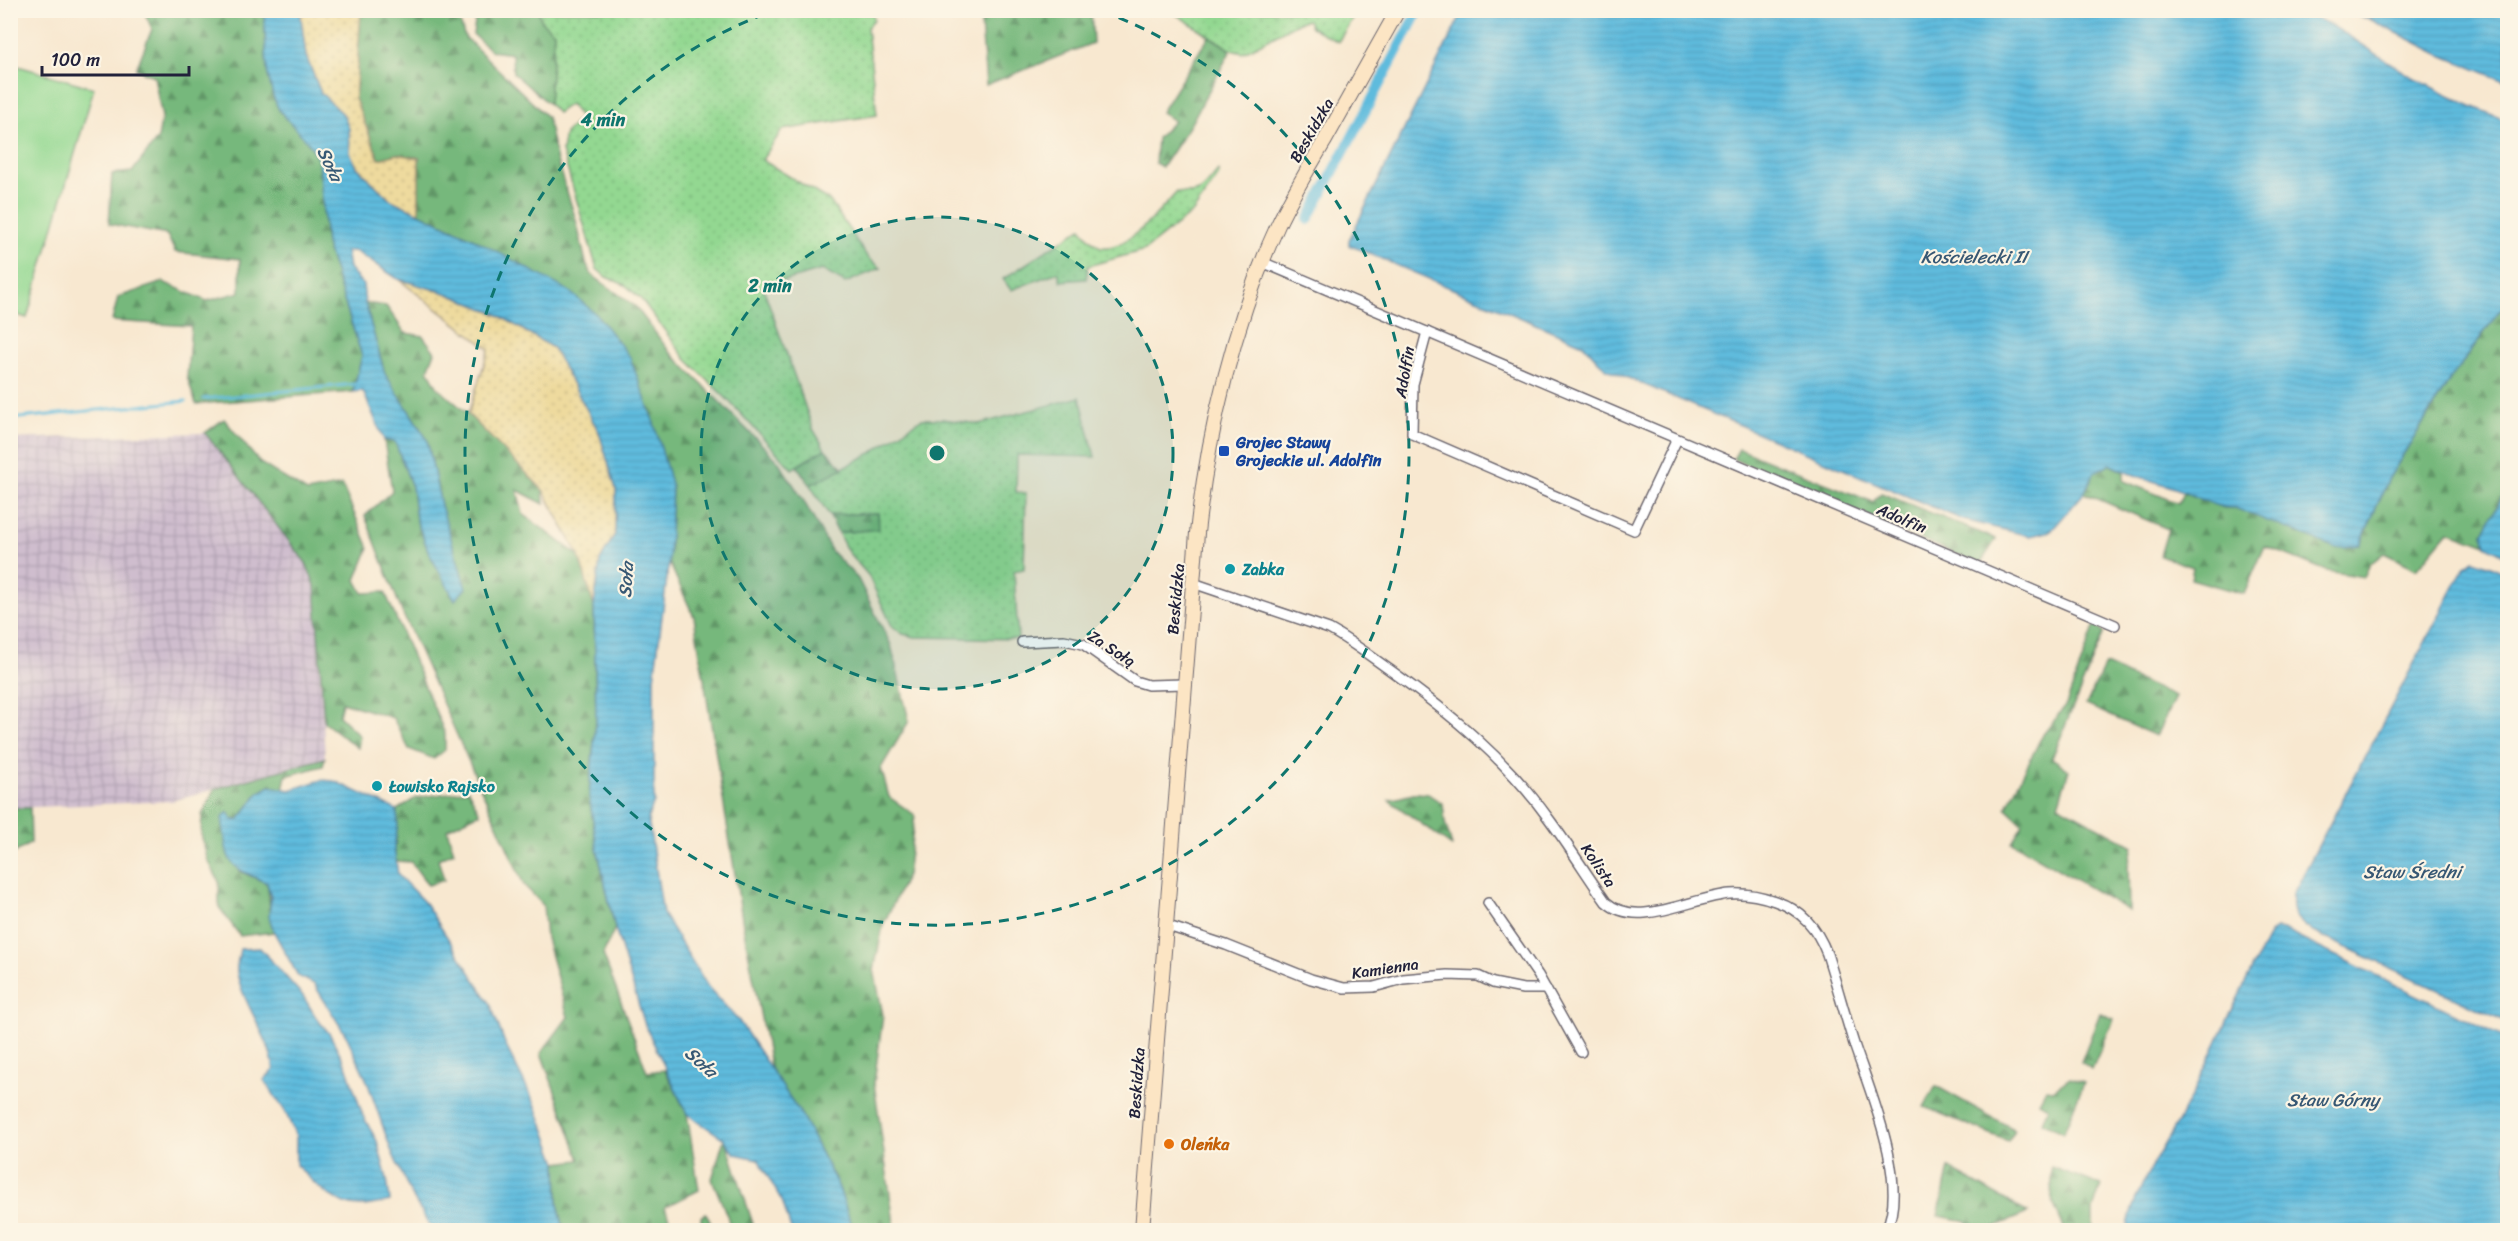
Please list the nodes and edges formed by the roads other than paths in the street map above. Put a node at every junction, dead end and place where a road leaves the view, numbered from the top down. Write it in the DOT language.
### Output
graph roads {
  1 [pos="1398,10"];
  2 [pos="1262,262"];
  3 [pos="1427,332"];
  4 [pos="1677,439"];
  5 [pos="1193,584"];
  6 [pos="2115,625"];
  7 [pos="1022,642"];
  8 [pos="1185,684"];
  9 [pos="1488,903"];
  10 [pos="1165,925"];
  11 [pos="1546,989"];
  12 [pos="1581,1052"];
  13 [pos="1142,1230"];
  14 [pos="1886,1230"];
  1 -- 2 [label="main road, Beskidzka"];
  2 -- 3 [label="street, Adolfin"];
  2 -- 5 [label="main road, Beskidzka"];
  3 -- 4 [label="street, Adolfin"];
  3 -- 4 [label="street, Adolfin"];
  4 -- 6 [label="street, Adolfin"];
  5 -- 8 [label="main road, Beskidzka"];
  5 -- 14 [label="street, Kolista"];
  7 -- 8 [label="street, Za Sołą"];
  8 -- 10 [label="main road, Beskidzka"];
  9 -- 11 [label="street"];
  10 -- 11 [label="street, Kamienna"];
  10 -- 13 [label="main road, Beskidzka"];
  11 -- 12 [label="street"];
}
